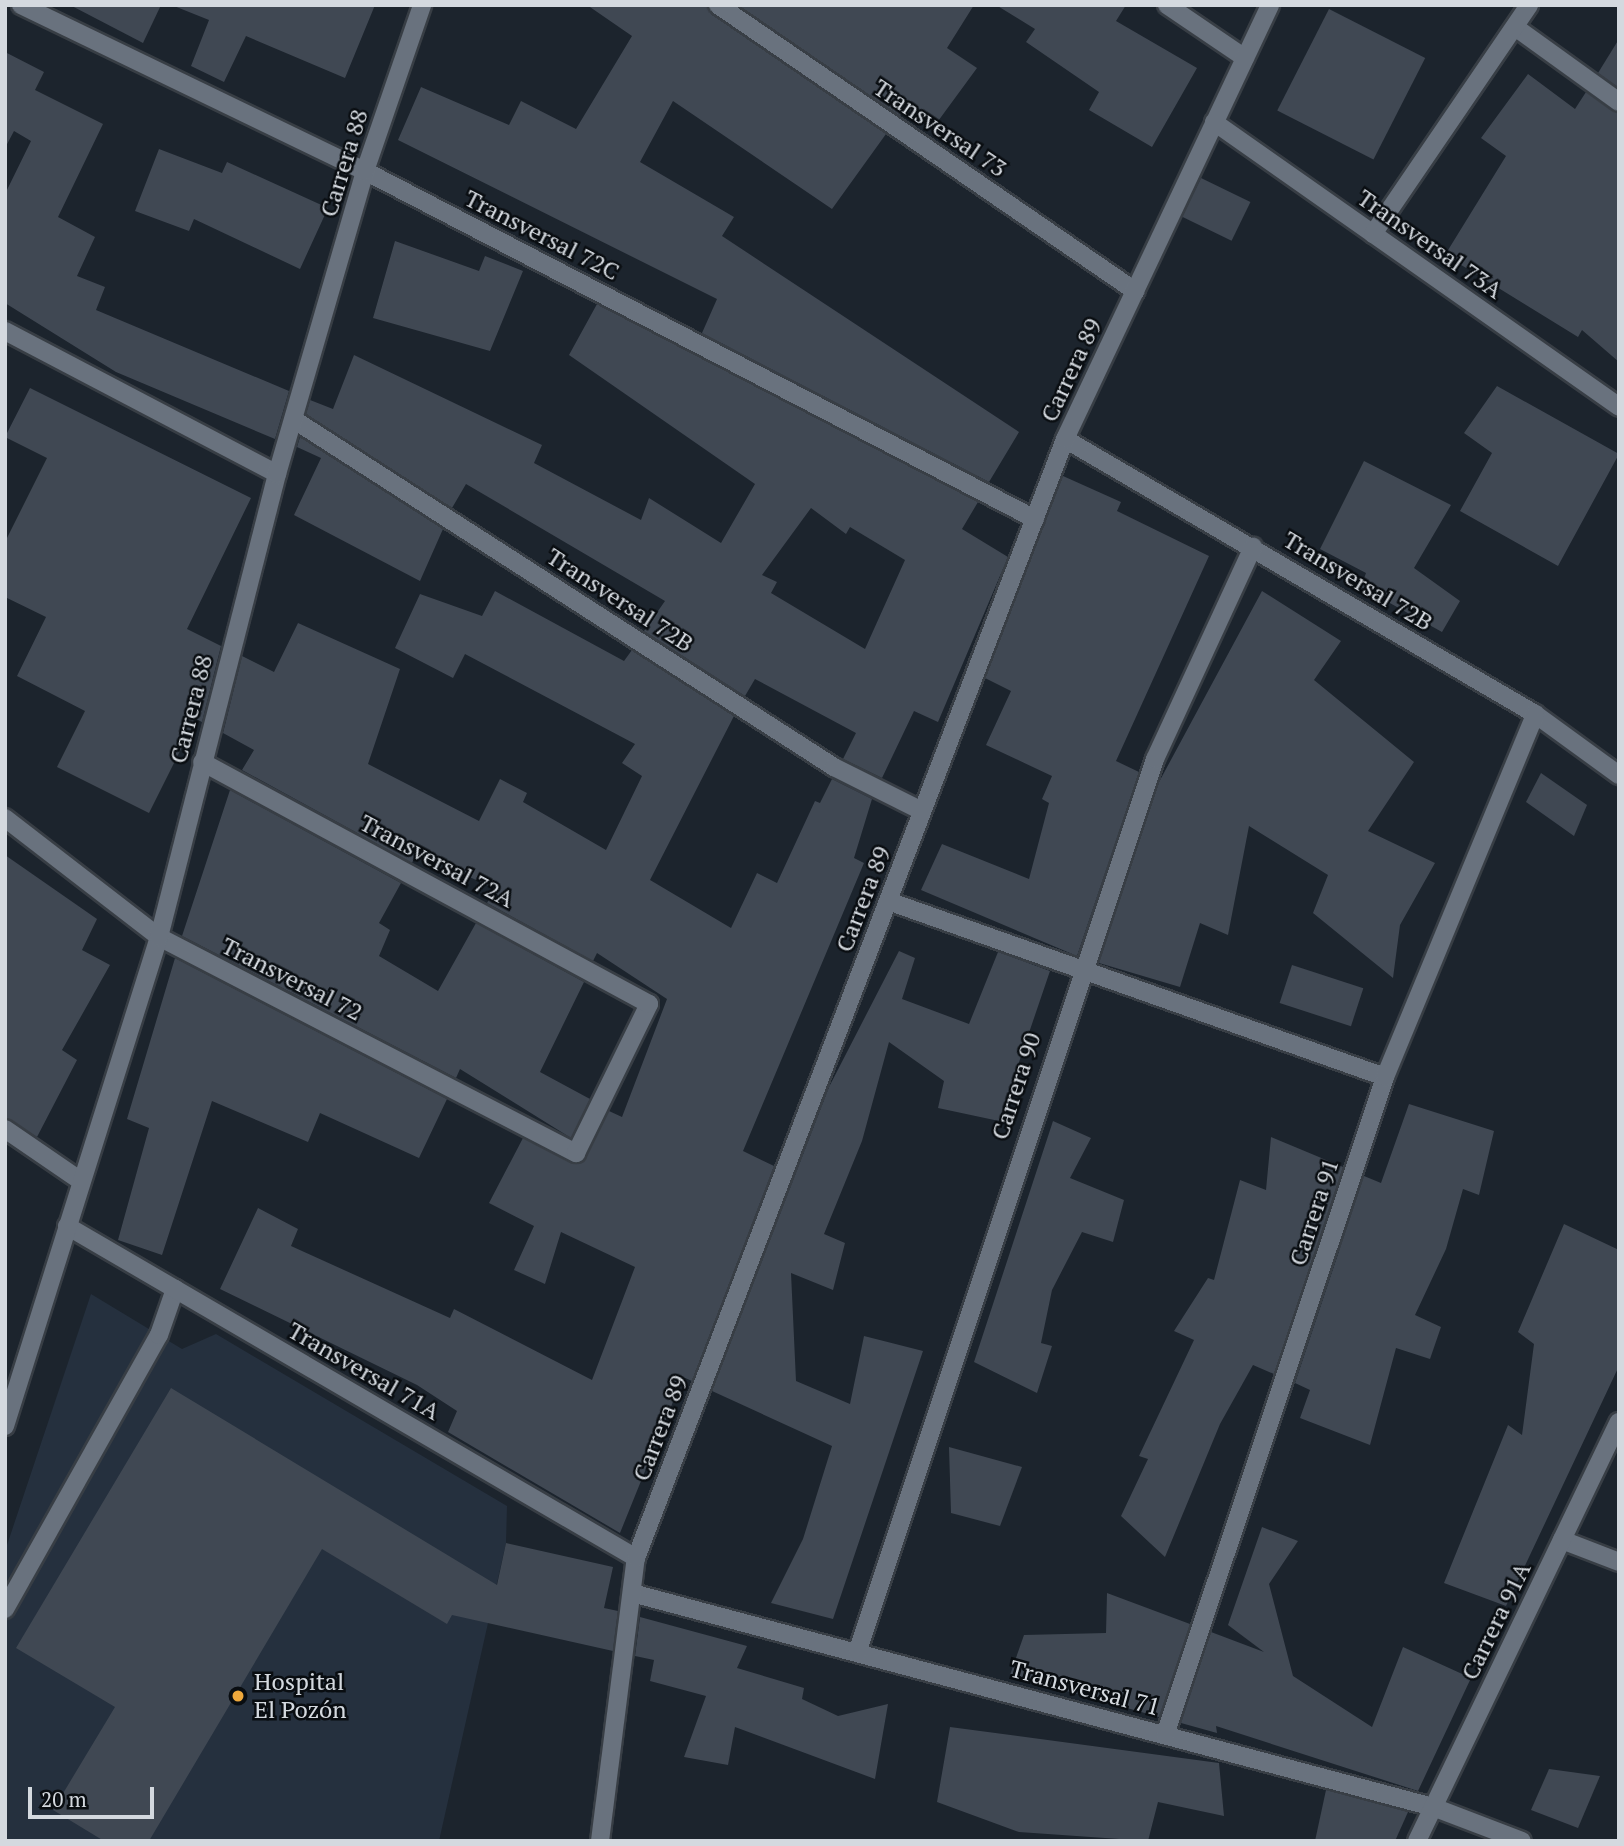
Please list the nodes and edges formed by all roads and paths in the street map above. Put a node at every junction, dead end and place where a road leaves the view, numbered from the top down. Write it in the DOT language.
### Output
graph roads {
  1 [pos="21,5"];
  2 [pos="422,5"];
  3 [pos="718,5"];
  4 [pos="1167,5"];
  5 [pos="1270,5"];
  6 [pos="1529,5"];
  7 [pos="1515,27"];
  8 [pos="1245,58"];
  9 [pos="1619,102"];
  10 [pos="1214,122"];
  11 [pos="365,171"];
  12 [pos="1373,234"];
  13 [pos="1135,292"];
  14 [pos="5,331"];
  15 [pos="1619,407"];
  16 [pos="296,421"];
  17 [pos="1065,439"];
  18 [pos="277,474"];
  19 [pos="1035,519"];
  20 [pos="1253,547"];
  21 [pos="1535,714"];
  22 [pos="202,762"];
  23 [pos="1619,775"];
  24 [pos="922,811"];
  25 [pos="5,818"];
  26 [pos="888,901"];
  27 [pos="159,937"];
  28 [pos="1079,973"];
  29 [pos="1385,1077"];
  30 [pos="5,1129"];
  31 [pos="576,1153"];
  32 [pos="81,1181"];
  33 [pos="66,1226"];
  34 [pos="175,1289"];
  35 [pos="1619,1422"];
  36 [pos="5,1426"];
  37 [pos="1562,1540"];
  38 [pos="636,1558"];
  39 [pos="1619,1562"];
  40 [pos="632,1593"];
  41 [pos="5,1609"];
  42 [pos="857,1653"];
  43 [pos="1165,1735"];
  44 [pos="1433,1807"];
  45 [pos="600,1841"];
  46 [pos="1417,1841"];
  47 [pos="1522,1841"];
  1 -- 11 [label="street, Transversal 72C"];
  2 -- 11 [label="street, Carrera 88"];
  3 -- 13 [label="street, Transversal 73"];
  4 -- 8 [label="street"];
  5 -- 8 [label="street, Carrera 89"];
  6 -- 7 [label="street"];
  7 -- 9 [label="street"];
  7 -- 12 [label="street"];
  8 -- 10 [label="street, Carrera 89"];
  10 -- 12 [label="street, Transversal 73A"];
  10 -- 13 [label="street, Carrera 89"];
  11 -- 16 [label="street, Carrera 88"];
  11 -- 19 [label="street, Transversal 72C"];
  12 -- 15 [label="street, Transversal 73A"];
  13 -- 17 [label="street, Carrera 89"];
  14 -- 18 [label="street"];
  16 -- 18 [label="street, Carrera 88"];
  16 -- 24 [label="street, Transversal 72B"];
  17 -- 19 [label="street, Carrera 89"];
  17 -- 20 [label="street, Transversal 72B"];
  18 -- 22 [label="street, Carrera 88"];
  19 -- 24 [label="street, Carrera 89"];
  20 -- 21 [label="street, Transversal 72B"];
  20 -- 28 [label="street, Carrera 90"];
  21 -- 23 [label="street, Transversal 72B"];
  21 -- 29 [label="street, Carrera 91"];
  22 -- 27 [label="street, Carrera 88"];
  22 -- 31 [label="street, Transversal 72A"];
  24 -- 26 [label="street, Carrera 89"];
  25 -- 27 [label="street, Transversal 72"];
  26 -- 28 [label="street"];
  26 -- 38 [label="street, Carrera 89"];
  27 -- 31 [label="street, Transversal 72"];
  27 -- 32 [label="street, Carrera 88"];
  28 -- 29 [label="street"];
  28 -- 42 [label="street, Carrera 90"];
  29 -- 43 [label="street, Carrera 91"];
  30 -- 32 [label="street"];
  32 -- 33 [label="street, Carrera 88"];
  33 -- 34 [label="street, Transversal 71A"];
  33 -- 36 [label="street, Carrera 88"];
  34 -- 38 [label="street, Transversal 71A"];
  34 -- 41 [label="street"];
  35 -- 37 [label="street, Carrera 91A"];
  37 -- 39 [label="street"];
  37 -- 44 [label="street, Carrera 91A"];
  38 -- 40 [label="street, Carrera 89"];
  40 -- 42 [label="street, Transversal 71"];
  40 -- 45 [label="street, Carrera 89"];
  42 -- 43 [label="street, Transversal 71"];
  43 -- 44 [label="street, Transversal 71"];
  44 -- 46 [label="street, Carrera 91A"];
  44 -- 47 [label="street, Transversal 71"];
}
